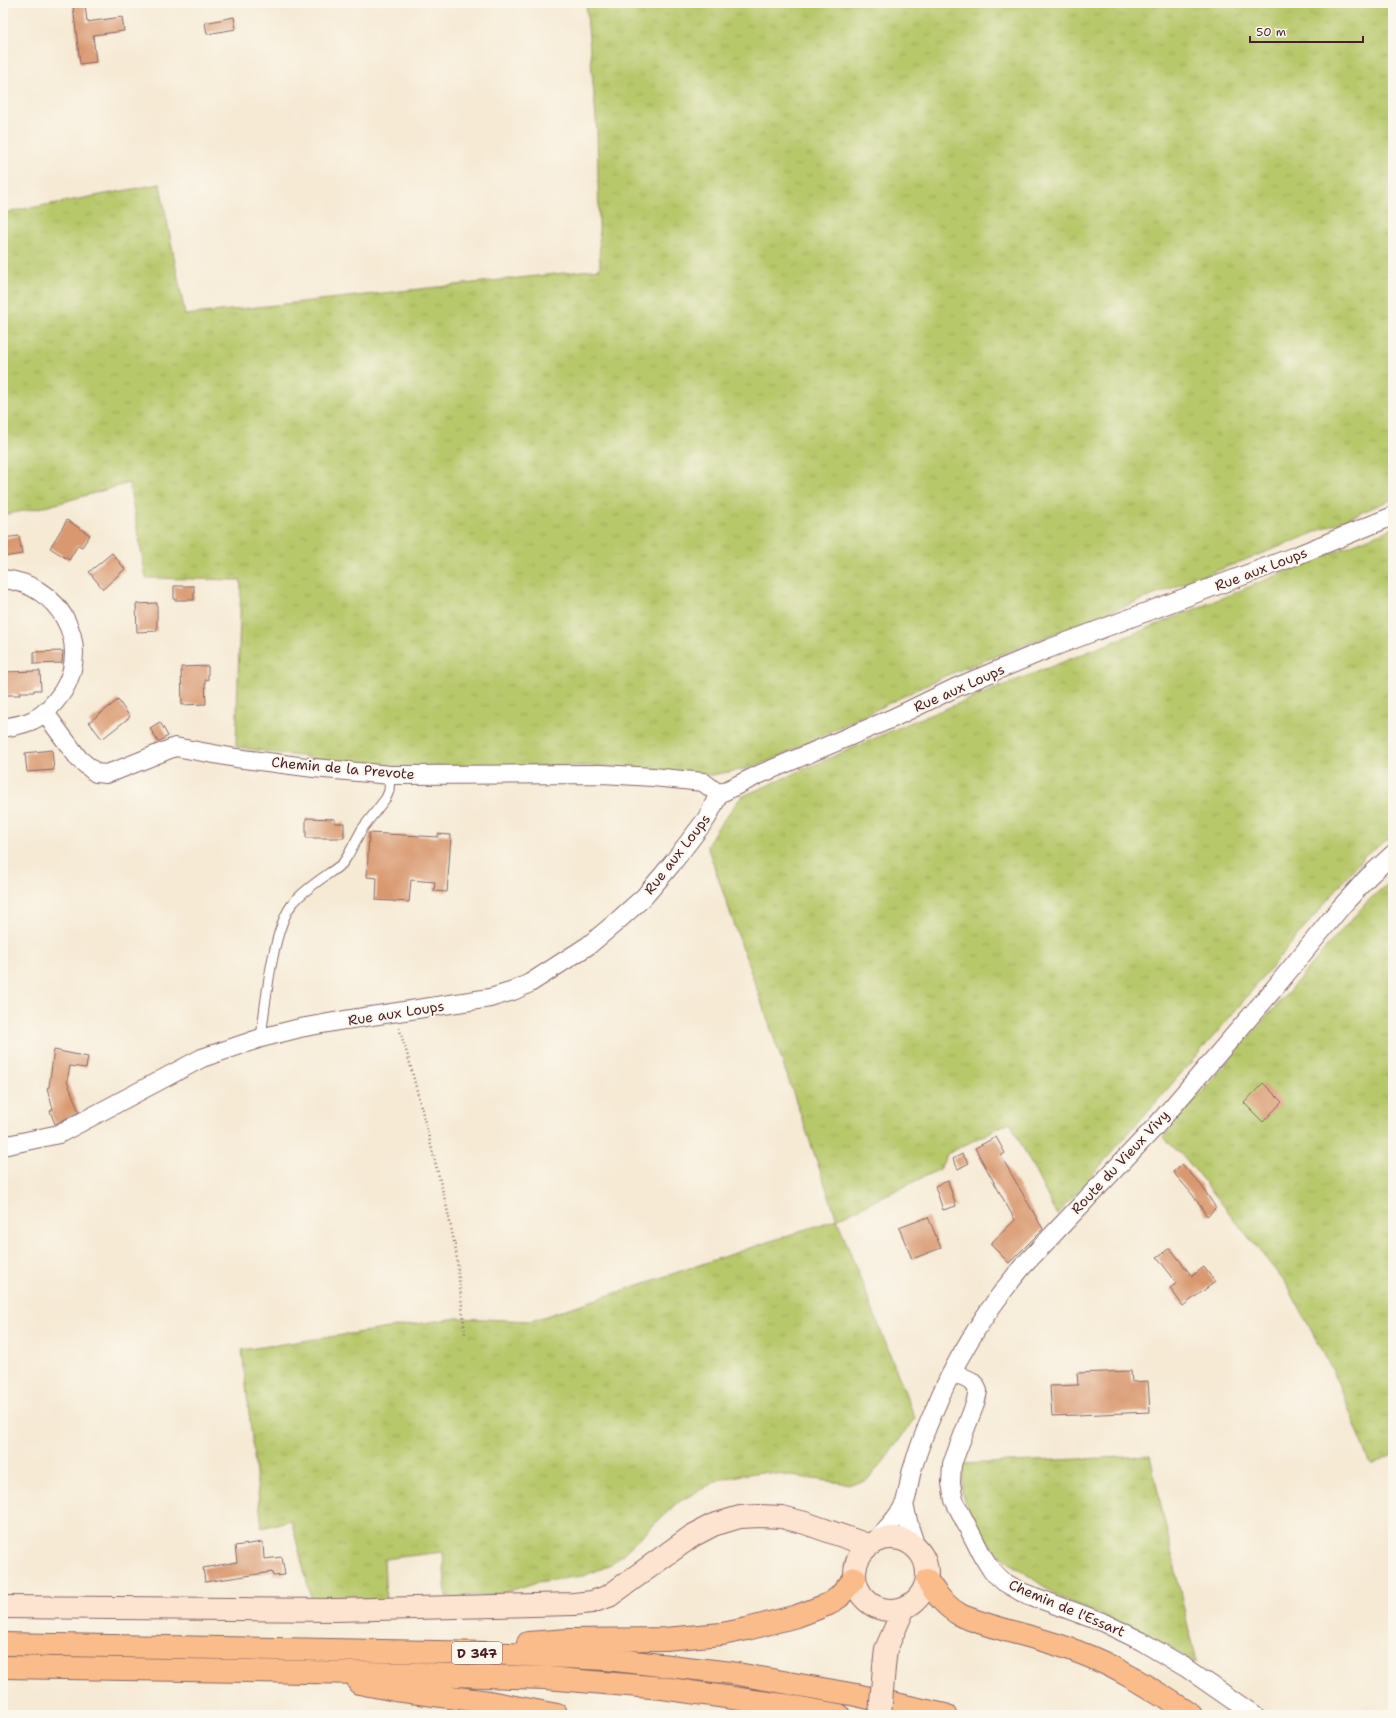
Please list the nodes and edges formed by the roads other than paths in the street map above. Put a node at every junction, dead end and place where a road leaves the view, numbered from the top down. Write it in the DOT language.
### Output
graph roads {
  1 [pos="1393,516"];
  2 [pos="3,579"];
  3 [pos="45,713"];
  4 [pos="3,728"];
  5 [pos="390,775"];
  6 [pos="719,794"];
  7 [pos="1393,854"];
  8 [pos="261,1038"];
  9 [pos="3,1146"];
  10 [pos="952,1372"];
  11 [pos="904,1505"];
  12 [pos="829,1532"];
  13 [pos="872,1543"];
  14 [pos="916,1547"];
  15 [pos="855,1571"];
  16 [pos="927,1580"];
  17 [pos="868,1602"];
  18 [pos="3,1607"];
  19 [pos="904,1608"];
  20 [pos="3,1644"];
  21 [pos="423,1651"];
  22 [pos="885,1658"];
  23 [pos="3,1667"];
  24 [pos="311,1672"];
  25 [pos="557,1715"];
  26 [pos="840,1715"];
  27 [pos="880,1715"];
  28 [pos="945,1715"];
  29 [pos="1192,1715"];
  30 [pos="1254,1715"];
  1 -- 6 [label="street, Rue aux Loups"];
  2 -- 3 [label="street"];
  3 -- 4 [label="street"];
  3 -- 5 [label="street, Chemin de la Prevote"];
  5 -- 6 [label="street, Chemin de la Prevote"];
  5 -- 8 [label="lane"];
  6 -- 8 [label="street, Rue aux Loups"];
  7 -- 10 [label="street, Route du Vieux Vivy"];
  8 -- 9 [label="street, Rue aux Loups"];
  10 -- 11 [label="street, Route du Vieux Vivy"];
  10 -- 30 [label="street, Chemin de l'Essart"];
  11 -- 13 [label="street, Route du Vieux Vivy"];
  11 -- 14 [label="street, Route du Vieux Vivy"];
  12 -- 13 [label="street"];
  12 -- 15 [label="street"];
  12 -- 18 [label="street"];
  13 -- 14 [label="street"];
  13 -- 15 [label="street"];
  14 -- 16 [label="street"];
  15 -- 17 [label="street"];
  15 -- 21 [label="highway"];
  16 -- 19 [label="street"];
  16 -- 29 [label="highway"];
  17 -- 19 [label="street"];
  17 -- 22 [label="street"];
  19 -- 22 [label="street"];
  20 -- 21 [label="highway, D 347"];
  21 -- 28 [label="highway, D 347"];
  22 -- 27 [label="street, bridge"];
  23 -- 24 [label="highway, D 347"];
  24 -- 25 [label="highway"];
  24 -- 26 [label="highway, D 347"];
}
